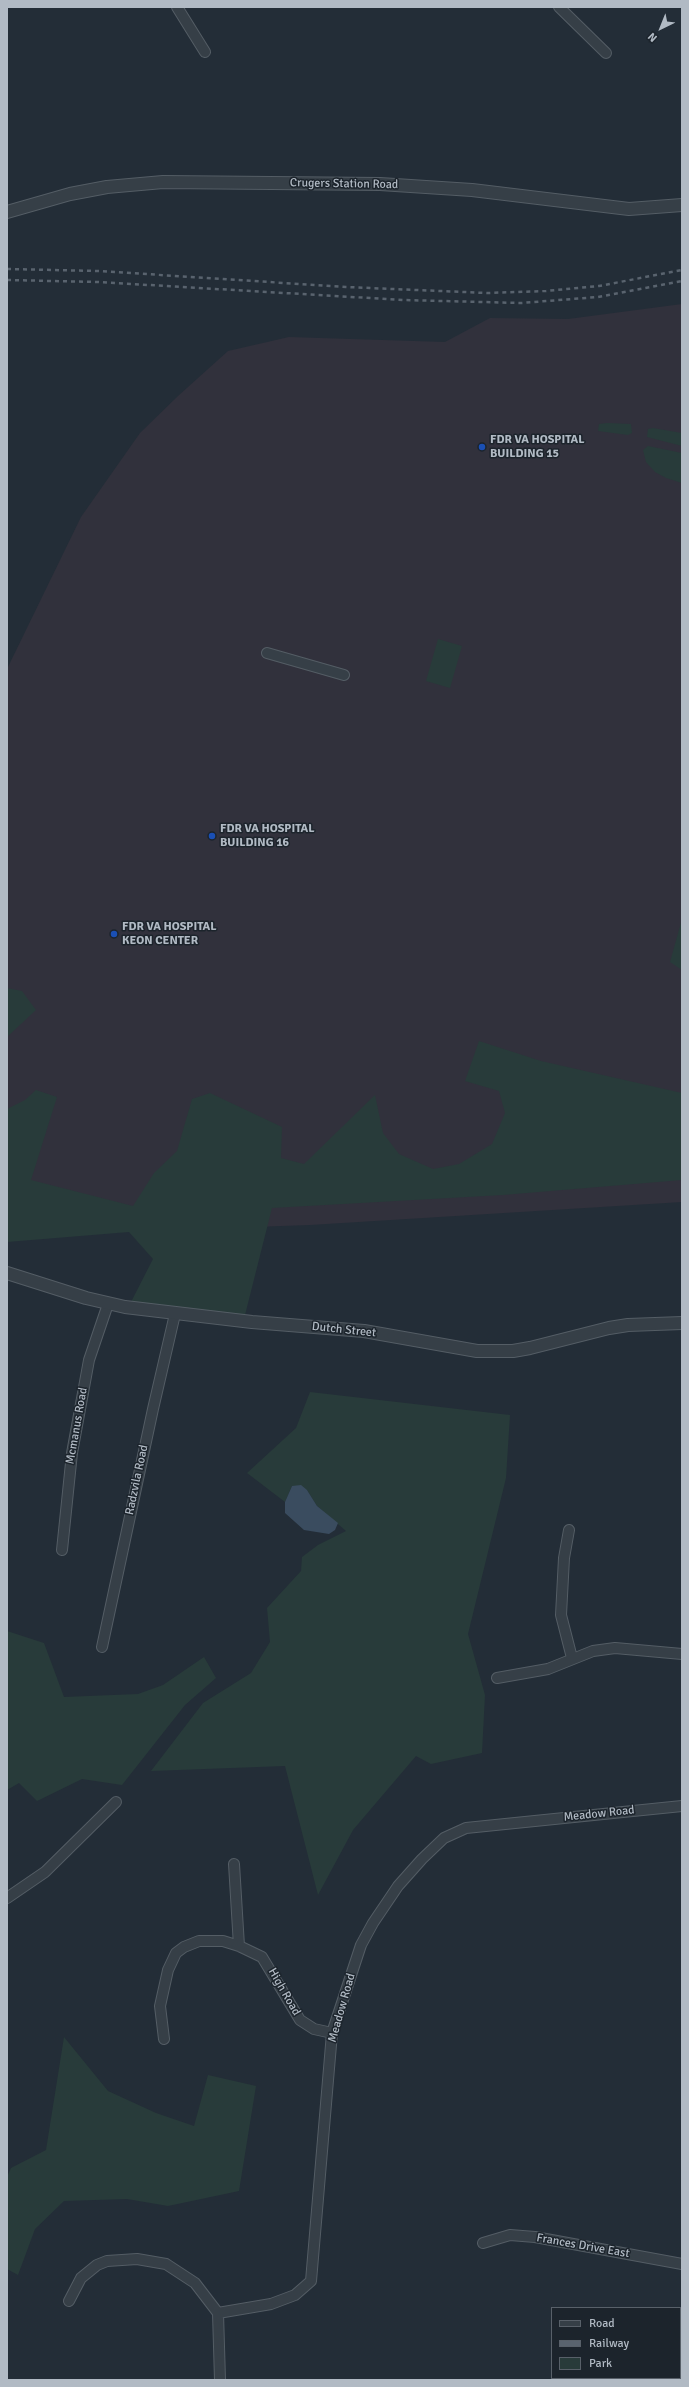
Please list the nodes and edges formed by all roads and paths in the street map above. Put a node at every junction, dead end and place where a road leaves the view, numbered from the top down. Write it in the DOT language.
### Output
graph roads {
  1 [pos="177,7"];
  2 [pos="559,7"];
  3 [pos="205,52"];
  4 [pos="606,53"];
  5 [pos="682,205"];
  6 [pos="7,212"];
  7 [pos="267,653"];
  8 [pos="344,674"];
  9 [pos="7,1273"];
  10 [pos="108,1304"];
  11 [pos="175,1314"];
  12 [pos="682,1323"];
  13 [pos="569,1530"];
  14 [pos="62,1550"];
  15 [pos="102,1647"];
  16 [pos="682,1654"];
  17 [pos="572,1658"];
  18 [pos="497,1678"];
  19 [pos="116,1802"];
  20 [pos="682,1806"];
  21 [pos="234,1864"];
  22 [pos="7,1898"];
  23 [pos="239,1946"];
  24 [pos="332,2033"];
  25 [pos="164,2039"];
  26 [pos="484,2243"];
  27 [pos="682,2264"];
  28 [pos="69,2301"];
  29 [pos="218,2313"];
  30 [pos="220,2380"];
  1 -- 3 [label="street"];
  2 -- 4 [label="street"];
  5 -- 6 [label="street, Crugers Station Road"];
  7 -- 8 [label="street"];
  9 -- 10 [label="street, Dutch Street"];
  10 -- 11 [label="street, Dutch Street"];
  10 -- 14 [label="street, Mcmanus Road"];
  11 -- 12 [label="street, Dutch Street"];
  11 -- 15 [label="street, Radzvila Road"];
  13 -- 17 [label="street"];
  16 -- 17 [label="street"];
  17 -- 18 [label="street"];
  19 -- 22 [label="street"];
  20 -- 24 [label="street, Meadow Road"];
  21 -- 23 [label="street"];
  23 -- 24 [label="street, High Road"];
  23 -- 25 [label="street, High Road"];
  24 -- 29 [label="street, Meadow Road"];
  26 -- 27 [label="street, Frances Drive East"];
  28 -- 29 [label="street"];
  29 -- 30 [label="street"];
}
